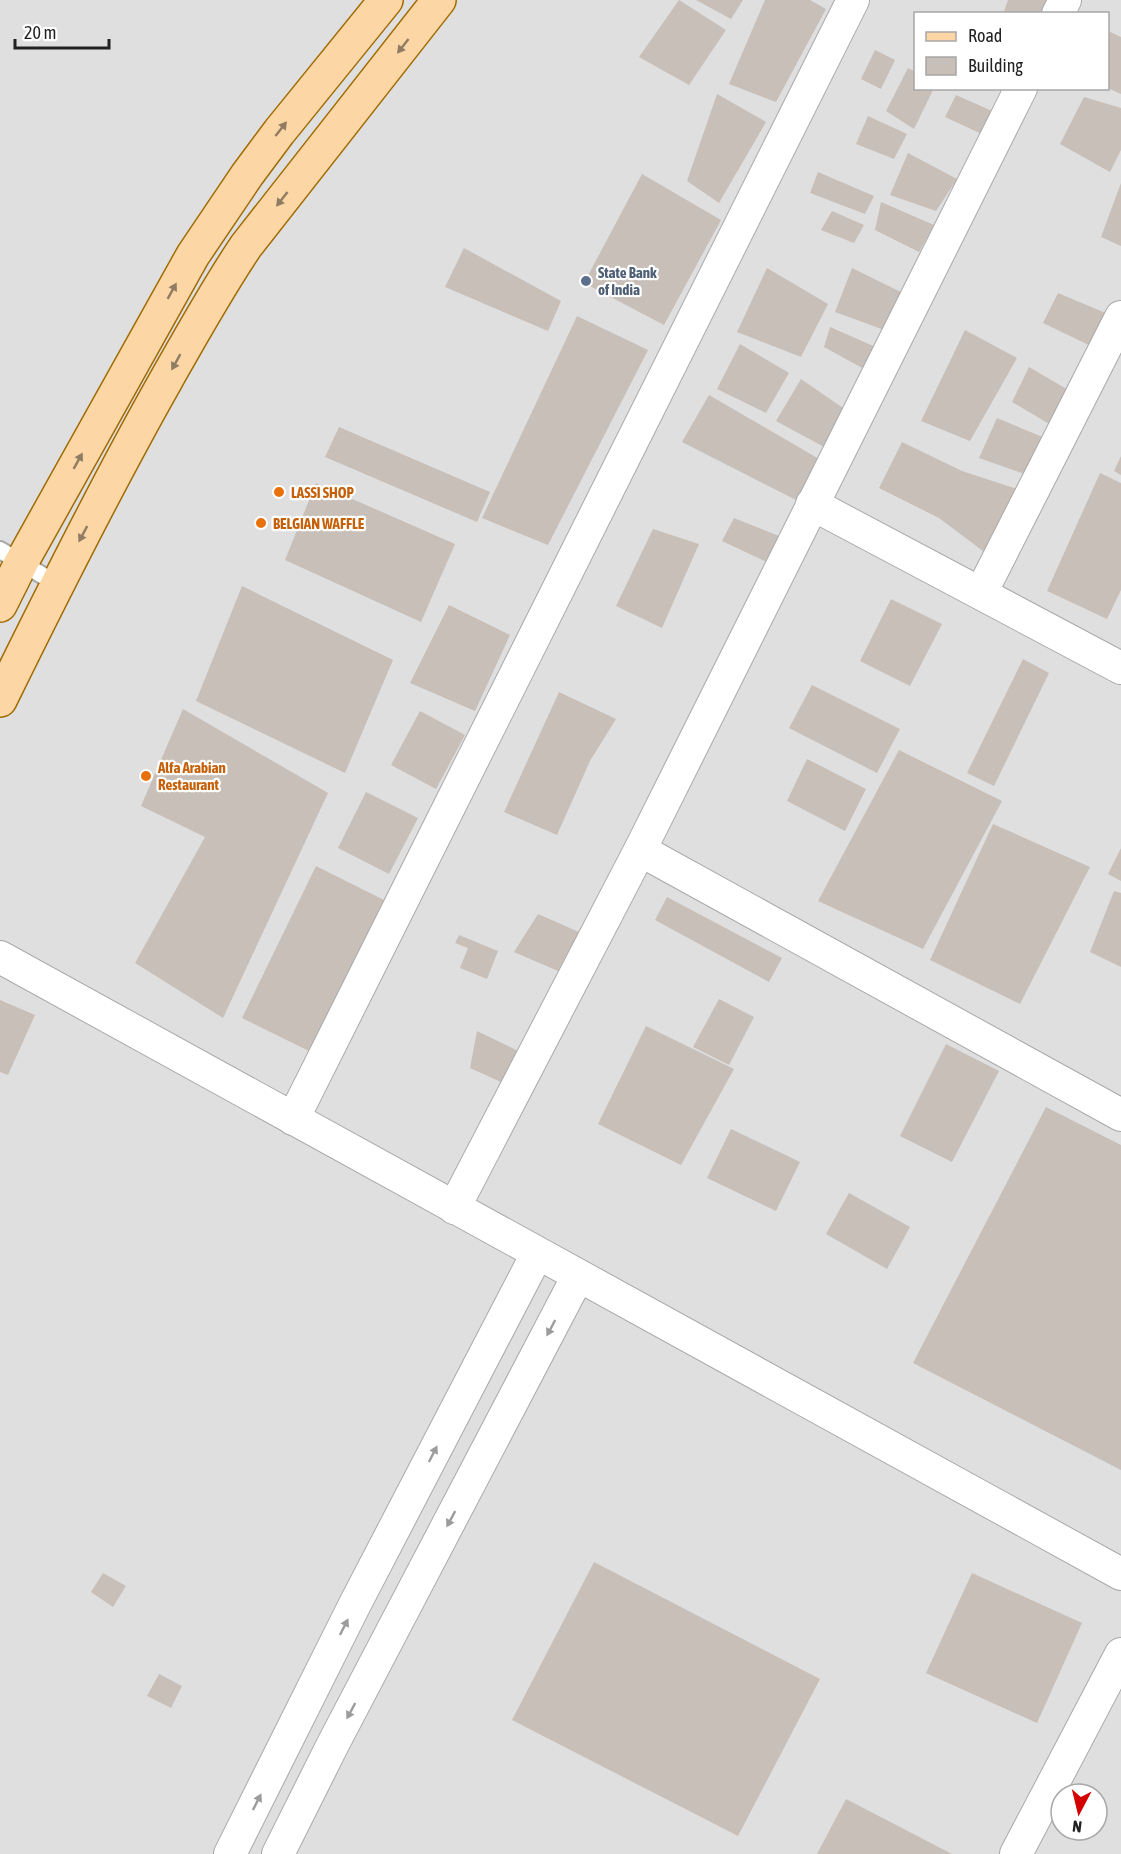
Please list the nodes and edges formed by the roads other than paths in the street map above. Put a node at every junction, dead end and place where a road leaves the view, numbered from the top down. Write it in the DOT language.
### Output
graph roads {
  1 [pos="386,0"];
  2 [pos="439,0"];
  3 [pos="854,0"];
  4 [pos="1020,90"];
  5 [pos="1121,317"];
  6 [pos="812,504"];
  7 [pos="10,557"];
  8 [pos="57,584"];
  9 [pos="981,593"];
  10 [pos="0,605"];
  11 [pos="1121,668"];
  12 [pos="0,700"];
  13 [pos="640,850"];
  14 [pos="0,957"];
  15 [pos="1121,1115"];
  16 [pos="293,1119"];
  17 [pos="454,1208"];
  18 [pos="537,1254"];
  19 [pos="578,1276"];
  20 [pos="1121,1574"];
  21 [pos="1121,1654"];
  22 [pos="230,1854"];
  23 [pos="278,1854"];
  24 [pos="1016,1854"];
  7 -- 1 [label="main road, one-way"];
  2 -- 8 [label="main road, one-way"];
  3 -- 16 [label="street"];
  4 -- 6 [label="street"];
  5 -- 9 [label="street"];
  6 -- 9 [label="street"];
  6 -- 13 [label="street"];
  7 -- 8 [label="lane"];
  7 -- 10 [label="main road"];
  8 -- 12 [label="main road"];
  9 -- 11 [label="street"];
  13 -- 15 [label="street"];
  13 -- 17 [label="street"];
  14 -- 16 [label="street"];
  16 -- 17 [label="street"];
  17 -- 18 [label="street"];
  18 -- 19 [label="street"];
  22 -- 18 [label="street, one-way"];
  19 -- 20 [label="street"];
  19 -- 23 [label="street, one-way"];
  21 -- 24 [label="street"];
}
